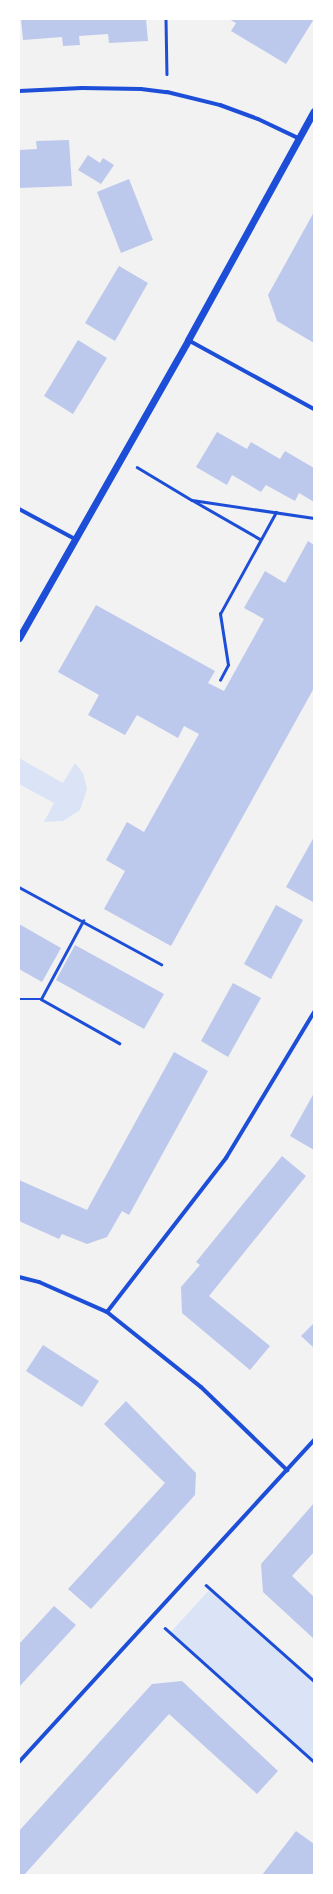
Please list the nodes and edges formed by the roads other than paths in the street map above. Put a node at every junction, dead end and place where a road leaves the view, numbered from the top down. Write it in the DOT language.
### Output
graph roads {
  1 [pos="19,91"];
  2 [pos="314,111"];
  3 [pos="298,138"];
  4 [pos="188,340"];
  5 [pos="314,409"];
  6 [pos="19,509"];
  7 [pos="75,539"];
  8 [pos="19,638"];
  9 [pos="314,1012"];
  10 [pos="19,1276"];
  11 [pos="107,1312"];
  12 [pos="314,1440"];
  13 [pos="287,1470"];
  14 [pos="19,1762"];
  1 -- 3 [label="street"];
  2 -- 3 [label="street"];
  3 -- 4 [label="street"];
  4 -- 5 [label="street"];
  4 -- 7 [label="street"];
  6 -- 7 [label="street"];
  7 -- 8 [label="street"];
  9 -- 11 [label="street"];
  10 -- 11 [label="street"];
  11 -- 13 [label="street"];
  12 -- 13 [label="street"];
  13 -- 14 [label="street"];
}
